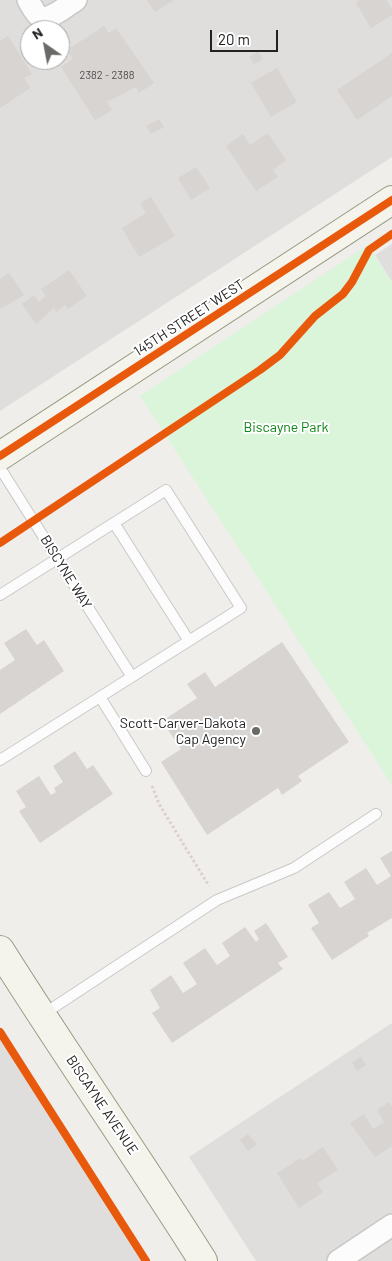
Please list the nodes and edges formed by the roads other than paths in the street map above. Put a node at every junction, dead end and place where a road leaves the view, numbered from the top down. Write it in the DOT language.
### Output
graph roads {
  1 [pos="28,0"];
  2 [pos="76,0"];
  3 [pos="392,200"];
  4 [pos="0,456"];
  5 [pos="0,468"];
  6 [pos="114,523"];
  7 [pos="58,558"];
  8 [pos="0,595"];
  9 [pos="189,641"];
  10 [pos="132,676"];
  11 [pos="100,697"];
  12 [pos="0,760"];
  13 [pos="146,771"];
  14 [pos="376,814"];
  15 [pos="0,950"];
  16 [pos="41,1015"];
  17 [pos="392,1225"];
  18 [pos="203,1261"];
  19 [pos="338,1261"];
  1 -- 2 [label="street"];
  3 -- 4 [label="street, 145TH STREET WEST"];
  5 -- 7 [label="lane, BISCYNE WAY"];
  6 -- 7 [label="lane"];
  6 -- 9 [label="lane"];
  6 -- 9 [label="lane"];
  7 -- 8 [label="lane"];
  7 -- 10 [label="lane, BISCYNE WAY"];
  9 -- 10 [label="lane"];
  10 -- 11 [label="lane"];
  11 -- 12 [label="lane"];
  11 -- 13 [label="lane"];
  14 -- 16 [label="lane"];
  15 -- 16 [label="street, BISCAYNE AVENUE"];
  16 -- 18 [label="street, BISCAYNE AVENUE"];
  17 -- 19 [label="street"];
}
